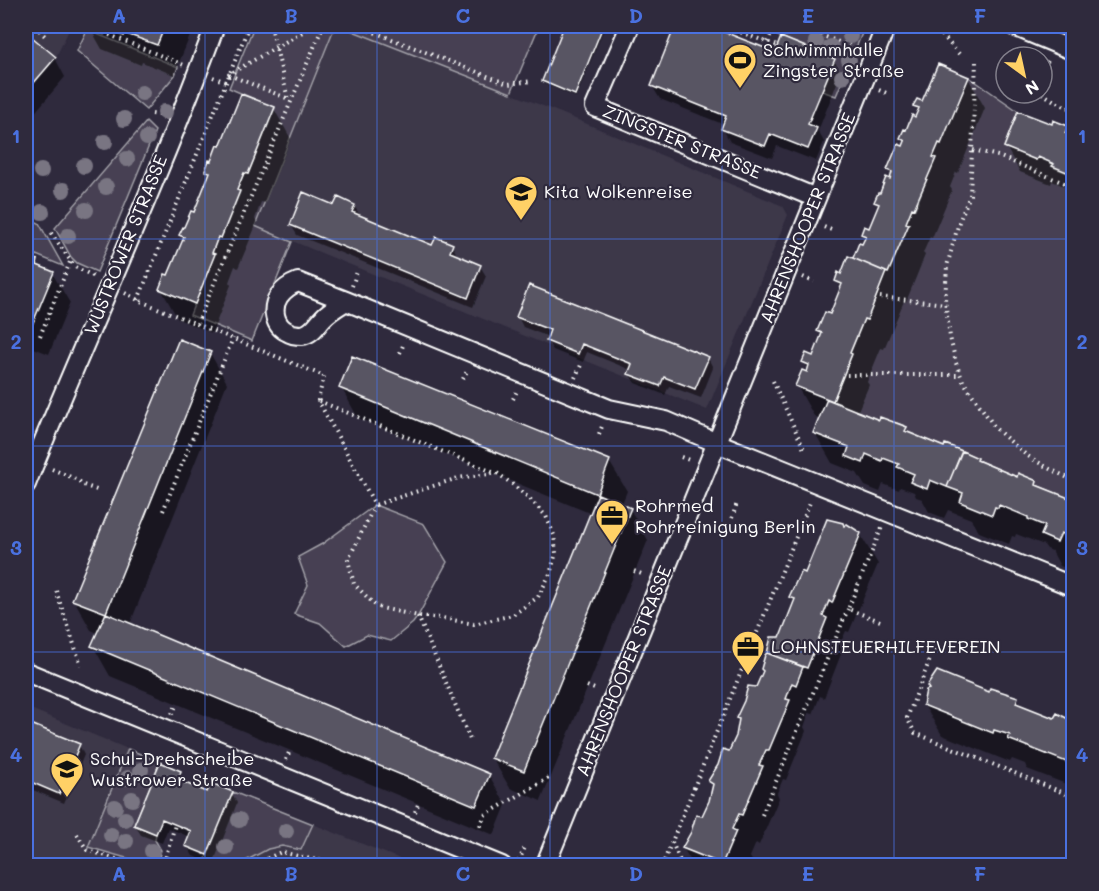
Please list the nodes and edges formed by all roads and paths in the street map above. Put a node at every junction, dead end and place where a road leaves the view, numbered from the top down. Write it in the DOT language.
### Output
graph roads {
  1 [pos="35,26"];
  2 [pos="87,26"];
  3 [pos="215,26"];
  4 [pos="249,26"];
  5 [pos="271,26"];
  6 [pos="313,26"];
  7 [pos="323,26"];
  8 [pos="358,26"];
  9 [pos="630,26"];
  10 [pos="724,26"];
  11 [pos="775,26"];
  12 [pos="798,26"];
  13 [pos="886,26"];
  14 [pos="934,26"];
  15 [pos="1014,26"];
  16 [pos="45,36"];
  17 [pos="767,42"];
  18 [pos="777,46"];
  19 [pos="276,47"];
  20 [pos="861,50"];
  21 [pos="1074,51"];
  22 [pos="960,56"];
  23 [pos="976,62"];
  24 [pos="183,64"];
  25 [pos="228,75"];
  26 [pos="532,81"];
  27 [pos="1074,99"];
  28 [pos="290,100"];
  29 [pos="1054,101"];
  30 [pos="1072,109"];
  31 [pos="152,114"];
  32 [pos="159,115"];
  33 [pos="973,150"];
  34 [pos="1074,187"];
  35 [pos="816,198"];
  36 [pos="51,232"];
  37 [pos="70,262"];
  38 [pos="110,284"];
  39 [pos="880,297"];
  40 [pos="138,300"];
  41 [pos="346,300"];
  42 [pos="946,304"];
  43 [pos="197,324"];
  44 [pos="40,336"];
  45 [pos="233,338"];
  46 [pos="847,375"];
  47 [pos="960,375"];
  48 [pos="773,381"];
  49 [pos="318,400"];
  50 [pos="717,443"];
  51 [pos="804,449"];
  52 [pos="30,460"];
  53 [pos="497,474"];
  54 [pos="1074,481"];
  55 [pos="26,484"];
  56 [pos="97,490"];
  57 [pos="813,496"];
  58 [pos="737,503"];
  59 [pos="375,505"];
  60 [pos="164,512"];
  61 [pos="888,512"];
  62 [pos="732,518"];
  63 [pos="1074,587"];
  64 [pos="57,591"];
  65 [pos="848,609"];
  66 [pos="418,616"];
  67 [pos="880,621"];
  68 [pos="936,644"];
  69 [pos="81,665"];
  70 [pos="26,672"];
  71 [pos="471,742"];
  72 [pos="549,778"];
  73 [pos="1074,797"];
  74 [pos="762,815"];
  75 [pos="176,825"];
  76 [pos="480,826"];
  77 [pos="77,834"];
  78 [pos="672,842"];
  79 [pos="526,845"];
  80 [pos="304,858"];
  81 [pos="139,866"];
  82 [pos="158,866"];
  83 [pos="251,866"];
  84 [pos="300,866"];
  85 [pos="354,866"];
  86 [pos="502,866"];
  87 [pos="517,866"];
  88 [pos="545,866"];
  89 [pos="662,866"];
  90 [pos="682,866"];
  1 -- 16 [label="path"];
  2 -- 24 [label="path"];
  3 -- 38 [label="street, WUSTROWER STRASSE"];
  4 -- 25 [label="path"];
  5 -- 19 [label="path"];
  6 -- 19 [label="path"];
  7 -- 28 [label="path"];
  8 -- 26 [label="path"];
  9 -- 35 [label="street, ZINGSTER STRASSE"];
  10 -- 17 [label="path"];
  11 -- 17 [label="path"];
  12 -- 20 [label="path"];
  13 -- 35 [label="street, AHRENSHOOPER STRASSE"];
  14 -- 22 [label="path"];
  15 -- 21 [label="street"];
  17 -- 18 [label="path"];
  19 -- 25 [label="path"];
  19 -- 28 [label="path"];
  23 -- 33 [label="path"];
  25 -- 28 [label="path"];
  25 -- 40 [label="path"];
  27 -- 30 [label="path"];
  28 -- 43 [label="path"];
  29 -- 30 [label="path"];
  31 -- 32 [label="path"];
  33 -- 34 [label="path"];
  33 -- 42 [label="path"];
  35 -- 50 [label="street, AHRENSHOOPER STRASSE"];
  36 -- 37 [label="path"];
  37 -- 38 [label="path"];
  37 -- 44 [label="path"];
  38 -- 40 [label="path"];
  38 -- 52 [label="street, WUSTROWER STRASSE"];
  39 -- 42 [label="path"];
  40 -- 43 [label="path"];
  41 -- 50 [label="street"];
  42 -- 47 [label="path"];
  43 -- 45 [label="path"];
  45 -- 49 [label="path"];
  45 -- 60 [label="path"];
  46 -- 47 [label="path"];
  47 -- 54 [label="path"];
  48 -- 51 [label="path"];
  49 -- 53 [label="path"];
  49 -- 59 [label="path"];
  50 -- 61 [label="street"];
  50 -- 88 [label="street, AHRENSHOOPER STRASSE"];
  52 -- 55 [label="street, WUSTROWER STRASSE"];
  52 -- 56 [label="path"];
  53 -- 59 [label="path"];
  53 -- 66 [label="path"];
  57 -- 78 [label="path"];
  58 -- 62 [label="path"];
  59 -- 66 [label="path"];
  61 -- 63 [label="street"];
  61 -- 65 [label="path"];
  64 -- 69 [label="path"];
  65 -- 67 [label="path"];
  65 -- 74 [label="path"];
  66 -- 71 [label="path"];
  68 -- 73 [label="path"];
  70 -- 86 [label="street"];
  72 -- 76 [label="path"];
  75 -- 82 [label="path"];
  77 -- 81 [label="path"];
  78 -- 89 [label="path"];
  78 -- 90 [label="path"];
  79 -- 87 [label="path"];
  80 -- 83 [label="path"];
  80 -- 84 [label="path"];
  80 -- 85 [label="path"];
}
